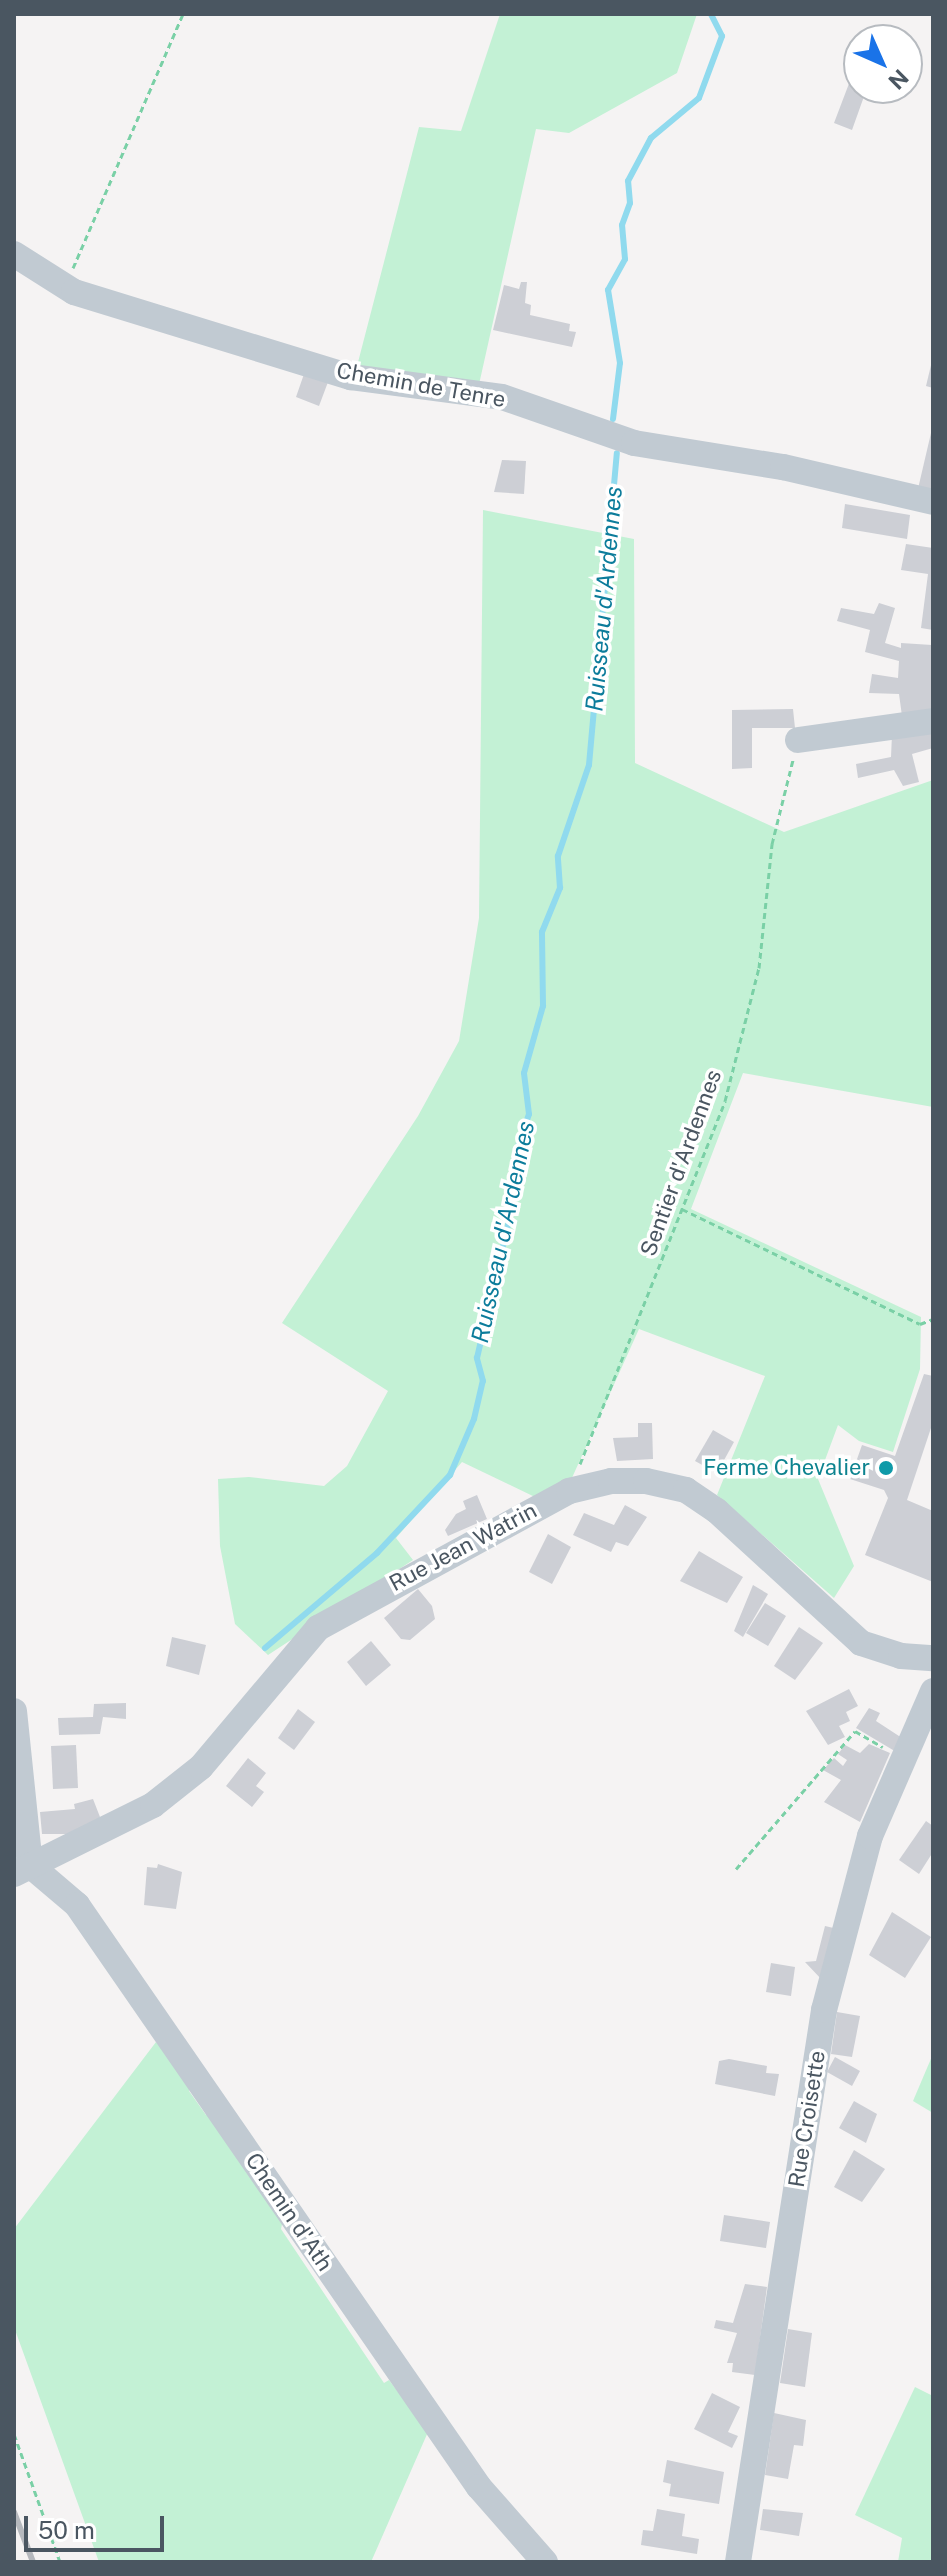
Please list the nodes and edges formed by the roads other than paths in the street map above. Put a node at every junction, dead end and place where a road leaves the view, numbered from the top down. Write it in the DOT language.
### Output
graph roads {
  1 [pos="14,254"];
  2 [pos="933,502"];
  3 [pos="933,721"];
  4 [pos="798,740"];
  5 [pos="933,1658"];
  6 [pos="933,1691"];
  7 [pos="14,1711"];
  8 [pos="22,1869"];
  9 [pos="545,2562"];
  10 [pos="738,2562"];
  1 -- 2 [label="street, Chemin de Tenre"];
  3 -- 4 [label="street"];
  5 -- 8 [label="street, Rue Jean Watrin"];
  6 -- 10 [label="street, Rue Croisette"];
  7 -- 8 [label="street"];
  8 -- 9 [label="street, Chemin d'Ath"];
}
